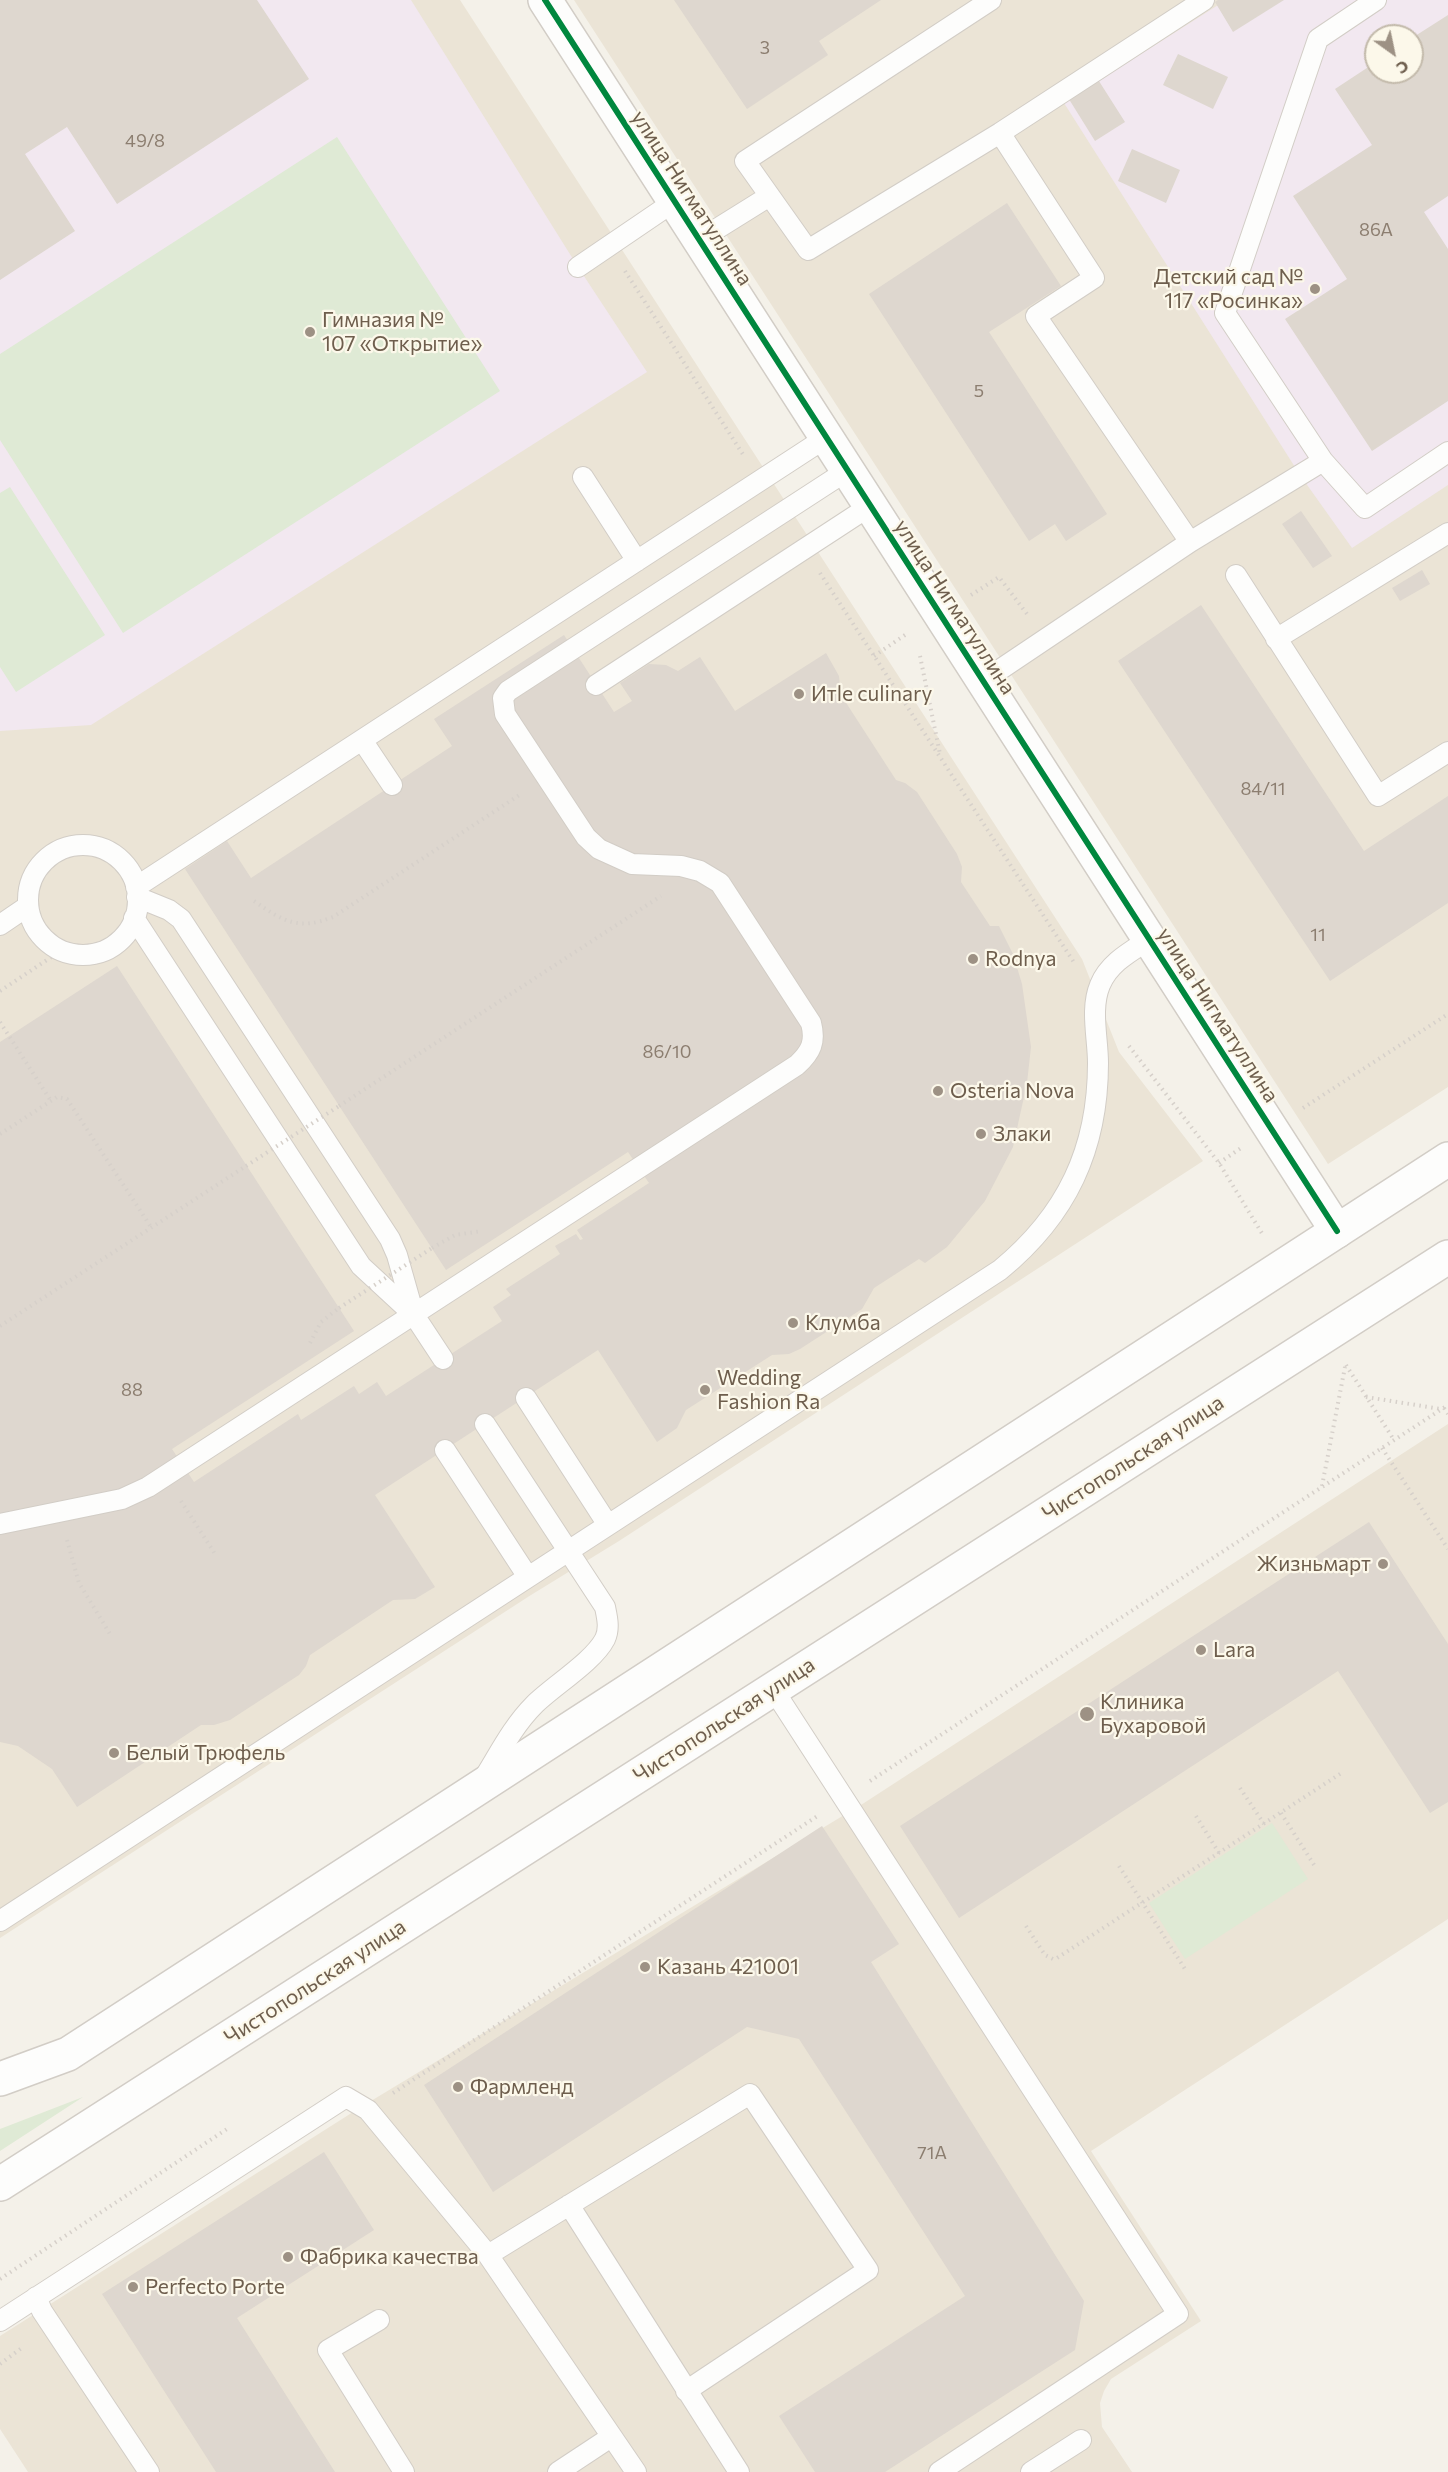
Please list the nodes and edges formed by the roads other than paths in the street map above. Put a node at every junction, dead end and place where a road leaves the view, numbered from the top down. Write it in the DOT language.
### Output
graph roads {
  1 [pos="545,0"];
  2 [pos="991,0"];
  3 [pos="1204,0"];
  4 [pos="1376,0"];
  5 [pos="1000,132"];
  6 [pos="768,197"];
  7 [pos="675,201"];
  8 [pos="699,240"];
  9 [pos="578,267"];
  10 [pos="827,437"];
  11 [pos="1448,452"];
  12 [pos="1323,462"];
  13 [pos="848,470"];
  14 [pos="583,477"];
  15 [pos="870,506"];
  16 [pos="1448,533"];
  17 [pos="1190,542"];
  18 [pos="637,561"];
  19 [pos="1236,576"];
  20 [pos="1276,639"];
  21 [pos="983,681"];
  22 [pos="596,685"];
  23 [pos="362,740"];
  24 [pos="1448,752"];
  25 [pos="392,785"];
  26 [pos="137,892"];
  27 [pos="28,906"];
  28 [pos="134,918"];
  29 [pos="0,925"];
  30 [pos="1150,939"];
  31 [pos="1448,1159"];
  32 [pos="1337,1231"];
  33 [pos="1448,1257"];
  34 [pos="414,1315"];
  35 [pos="443,1359"];
  36 [pos="526,1398"];
  37 [pos="485,1424"];
  38 [pos="445,1450"];
  39 [pos="0,1524"];
  40 [pos="608,1525"];
  41 [pos="568,1551"];
  42 [pos="528,1577"];
  43 [pos="773,1689"];
  44 [pos="477,1788"];
  45 [pos="0,1921"];
  46 [pos="0,2079"];
  47 [pos="0,2184"];
  48 [pos="569,2205"];
  49 [pos="488,2254"];
  50 [pos="39,2304"];
  51 [pos="379,2320"];
  52 [pos="0,2321"];
  53 [pos="686,2391"];
  54 [pos="611,2437"];
  55 [pos="1081,2440"];
  56 [pos="149,2472"];
  57 [pos="404,2472"];
  58 [pos="558,2472"];
  59 [pos="636,2472"];
  60 [pos="739,2472"];
  61 [pos="939,2472"];
  62 [pos="1031,2472"];
  1 -- 7 [label="main road, улица Нигматуллина"];
  2 -- 6 [label="lane"];
  3 -- 5 [label="lane"];
  4 -- 12 [label="lane"];
  5 -- 6 [label="lane"];
  5 -- 17 [label="lane"];
  6 -- 8 [label="lane"];
  7 -- 8 [label="main road, улица Нигматуллина"];
  7 -- 9 [label="lane"];
  8 -- 10 [label="main road, улица Нигматуллина"];
  10 -- 13 [label="main road, улица Нигматуллина"];
  10 -- 18 [label="lane"];
  11 -- 12 [label="lane"];
  12 -- 17 [label="lane"];
  13 -- 15 [label="main road, улица Нигматуллина"];
  13 -- 34 [label="lane"];
  14 -- 18 [label="lane"];
  15 -- 21 [label="main road, улица Нигматуллина"];
  15 -- 22 [label="lane"];
  16 -- 20 [label="lane"];
  17 -- 21 [label="lane"];
  18 -- 23 [label="lane"];
  19 -- 20 [label="lane"];
  20 -- 24 [label="lane"];
  21 -- 30 [label="main road, улица Нигматуллина"];
  23 -- 25 [label="lane"];
  23 -- 26 [label="lane"];
  26 -- 27 [label="lane"];
  26 -- 28 [label="lane"];
  26 -- 34 [label="lane"];
  27 -- 28 [label="lane"];
  27 -- 29 [label="lane"];
  28 -- 34 [label="lane"];
  30 -- 32 [label="main road, улица Нигматуллина"];
  30 -- 40 [label="lane"];
  31 -- 32 [label="main road"];
  32 -- 44 [label="main road"];
  33 -- 43 [label="main road, Чистопольская улица"];
  34 -- 35 [label="lane"];
  34 -- 39 [label="lane"];
  36 -- 40 [label="lane"];
  37 -- 41 [label="lane"];
  38 -- 42 [label="lane"];
  40 -- 41 [label="lane"];
  41 -- 42 [label="lane"];
  41 -- 44 [label="lane"];
  42 -- 45 [label="lane"];
  43 -- 47 [label="main road, Чистопольская улица"];
  43 -- 61 [label="lane"];
  44 -- 46 [label="main road"];
  48 -- 49 [label="lane"];
  48 -- 53 [label="lane"];
  48 -- 53 [label="lane"];
  49 -- 50 [label="lane"];
  49 -- 54 [label="lane"];
  50 -- 52 [label="lane"];
  50 -- 56 [label="lane"];
  51 -- 57 [label="lane"];
  53 -- 60 [label="lane"];
  54 -- 58 [label="lane"];
  54 -- 59 [label="lane"];
  55 -- 62 [label="lane"];
}
